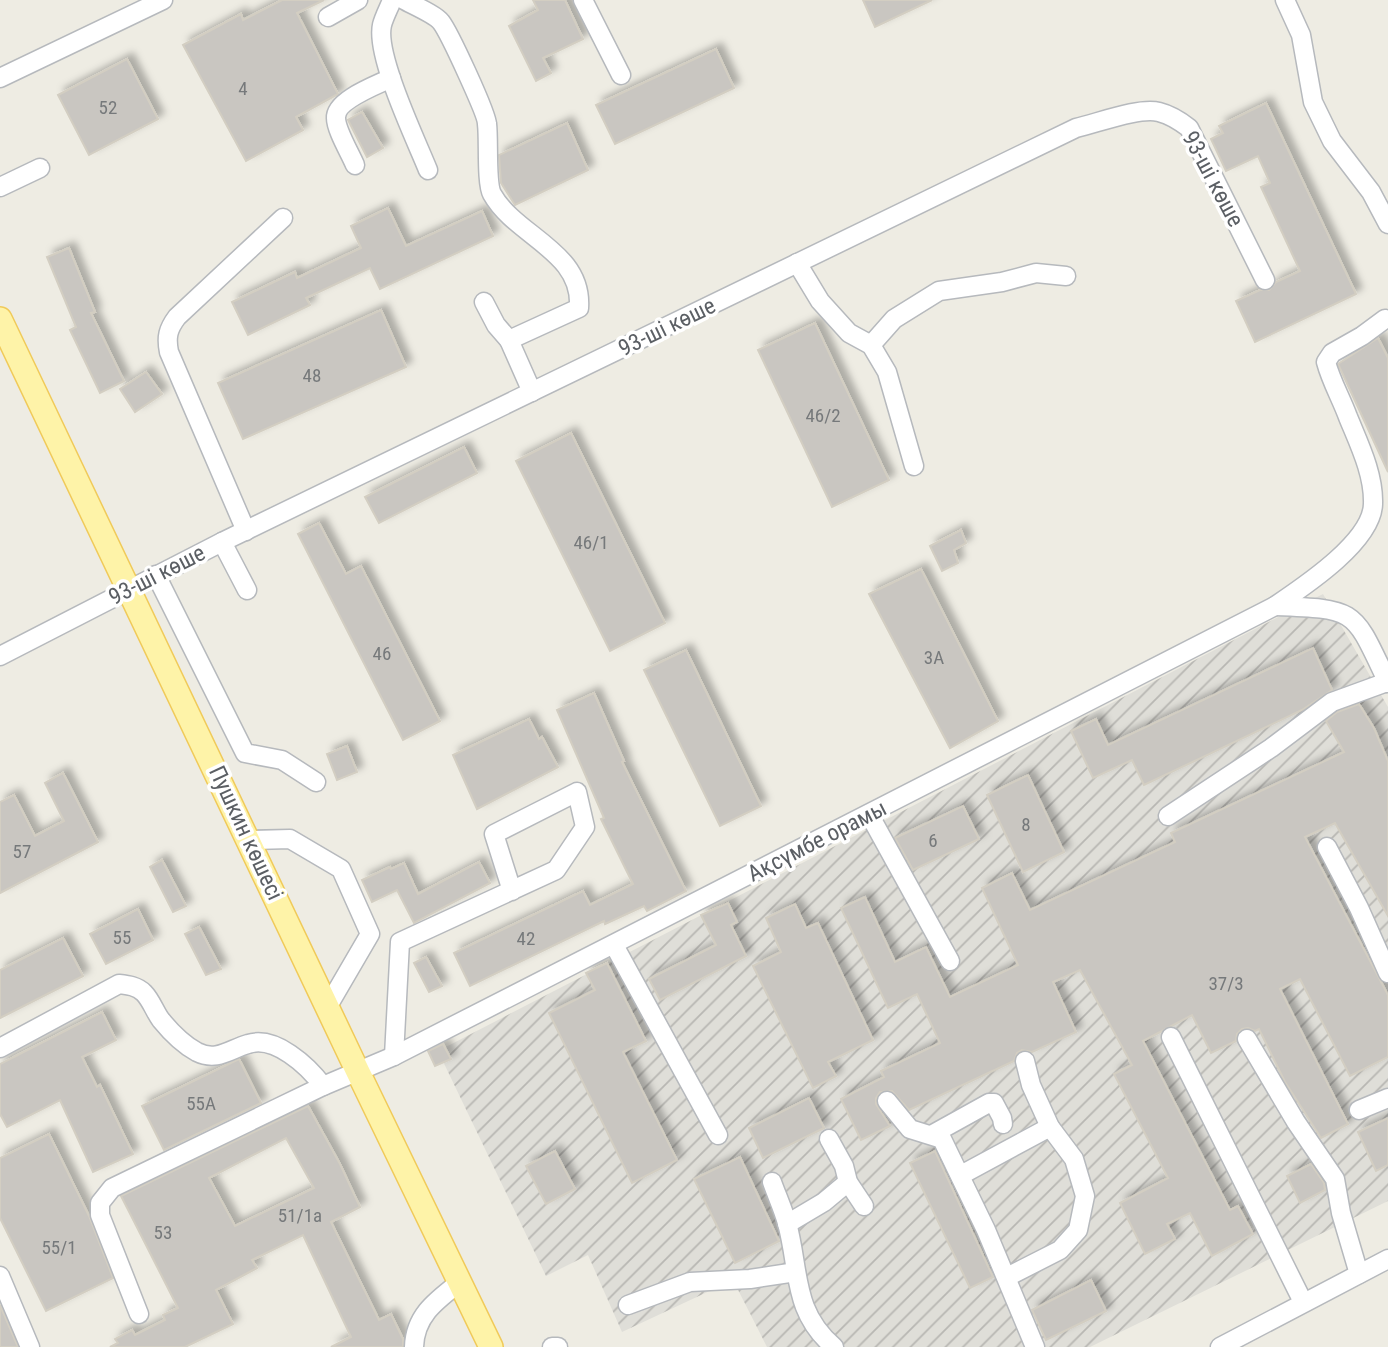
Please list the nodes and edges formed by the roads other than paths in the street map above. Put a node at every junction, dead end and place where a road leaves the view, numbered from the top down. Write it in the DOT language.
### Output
graph roads {
  1 [pos="163,0"];
  2 [pos="358,0"];
  3 [pos="392,0"];
  4 [pos="404,0"];
  5 [pos="583,0"];
  6 [pos="1285,0"];
  7 [pos="328,17"];
  8 [pos="621,75"];
  9 [pos="0,78"];
  10 [pos="391,78"];
  11 [pos="355,165"];
  12 [pos="40,168"];
  13 [pos="428,170"];
  14 [pos="0,187"];
  15 [pos="283,218"];
  16 [pos="1388,224"];
  17 [pos="797,263"];
  18 [pos="1066,276"];
  19 [pos="1265,280"];
  20 [pos="484,302"];
  21 [pos="0,319"];
  22 [pos="1385,319"];
  23 [pos="509,341"];
  24 [pos="871,345"];
  25 [pos="532,392"];
  26 [pos="914,466"];
  27 [pos="1388,515"];
  28 [pos="1368,520"];
  29 [pos="246,531"];
  30 [pos="222,542"];
  31 [pos="156,575"];
  32 [pos="130,588"];
  33 [pos="247,590"];
  34 [pos="1275,606"];
  35 [pos="0,656"];
  36 [pos="1388,683"];
  37 [pos="316,782"];
  38 [pos="869,814"];
  39 [pos="1168,816"];
  40 [pos="249,840"];
  41 [pos="1327,848"];
  42 [pos="512,891"];
  43 [pos="614,945"];
  44 [pos="950,961"];
  45 [pos="1388,972"];
  46 [pos="328,1006"];
  47 [pos="1171,1037"];
  48 [pos="1247,1039"];
  49 [pos="0,1048"];
  50 [pos="394,1056"];
  51 [pos="1025,1061"];
  52 [pos="358,1072"];
  53 [pos="323,1086"];
  54 [pos="1388,1098"];
  55 [pos="887,1101"];
  56 [pos="1359,1110"];
  57 [pos="1003,1124"];
  58 [pos="1050,1128"];
  59 [pos="718,1135"];
  60 [pos="933,1135"];
  61 [pos="829,1139"];
  62 [pos="961,1175"];
  63 [pos="772,1182"];
  64 [pos="848,1182"];
  65 [pos="864,1206"];
  66 [pos="787,1224"];
  67 [pos="1388,1259"];
  68 [pos="796,1272"];
  69 [pos="1359,1273"];
  70 [pos="0,1276"];
  71 [pos="1007,1277"];
  72 [pos="460,1282"];
  73 [pos="1303,1302"];
  74 [pos="628,1305"];
  75 [pos="139,1314"];
  76 [pos="30,1347"];
  77 [pos="414,1347"];
  78 [pos="491,1347"];
  79 [pos="552,1347"];
  80 [pos="558,1347"];
  81 [pos="834,1347"];
  82 [pos="1035,1347"];
  83 [pos="1220,1347"];
  1 -- 9 [label="lane"];
  2 -- 7 [label="lane"];
  3 -- 10 [label="lane"];
  4 -- 23 [label="lane"];
  5 -- 8 [label="lane"];
  6 -- 16 [label="lane"];
  10 -- 11 [label="lane"];
  10 -- 13 [label="lane"];
  12 -- 14 [label="lane"];
  15 -- 29 [label="lane"];
  17 -- 19 [label="lane, 93-ші көше"];
  17 -- 24 [label="lane"];
  17 -- 25 [label="lane, 93-ші көше"];
  18 -- 24 [label="lane"];
  20 -- 23 [label="lane"];
  21 -- 32 [label="main road, Пушкин көшесі"];
  22 -- 28 [label="lane"];
  23 -- 25 [label="lane"];
  24 -- 26 [label="lane"];
  25 -- 29 [label="lane, 93-ші көше"];
  27 -- 28 [label="lane"];
  28 -- 34 [label="lane, Ақсүмбе орамы"];
  29 -- 30 [label="lane, 93-ші көше"];
  30 -- 31 [label="lane, 93-ші көше"];
  30 -- 33 [label="lane"];
  31 -- 32 [label="lane, 93-ші көше"];
  31 -- 37 [label="lane"];
  32 -- 35 [label="lane, 93-ші көше"];
  32 -- 40 [label="main road, Пушкин көшесі"];
  34 -- 36 [label="lane"];
  34 -- 38 [label="lane, Ақсүмбе орамы"];
  36 -- 39 [label="lane"];
  38 -- 43 [label="lane, Ақсүмбе орамы"];
  38 -- 44 [label="lane"];
  40 -- 46 [label="main road, Пушкин көшесі"];
  40 -- 46 [label="lane"];
  41 -- 45 [label="lane"];
  42 -- 42 [label="lane"];
  42 -- 50 [label="lane"];
  43 -- 50 [label="lane, Ақсүмбе орамы"];
  43 -- 59 [label="lane"];
  46 -- 52 [label="main road, Пушкин көшесі"];
  47 -- 73 [label="lane"];
  48 -- 69 [label="lane"];
  49 -- 53 [label="lane"];
  50 -- 52 [label="lane, Ақсүмбе орамы"];
  51 -- 58 [label="lane"];
  52 -- 53 [label="lane, Ақсүмбе орамы"];
  52 -- 72 [label="main road, Пушкин көшесі"];
  53 -- 75 [label="lane, Ақсүмбе орамы"];
  54 -- 56 [label="lane"];
  55 -- 60 [label="lane"];
  57 -- 60 [label="lane"];
  58 -- 62 [label="lane"];
  58 -- 71 [label="lane"];
  60 -- 62 [label="lane"];
  61 -- 64 [label="lane"];
  62 -- 71 [label="lane"];
  63 -- 66 [label="lane"];
  64 -- 65 [label="lane"];
  64 -- 66 [label="lane"];
  66 -- 68 [label="lane"];
  67 -- 69 [label="lane"];
  68 -- 74 [label="lane"];
  68 -- 81 [label="lane"];
  69 -- 73 [label="lane"];
  70 -- 76 [label="lane"];
  71 -- 82 [label="lane"];
  72 -- 77 [label="lane"];
  72 -- 78 [label="main road, Пушкин көшесі"];
  73 -- 83 [label="lane"];
  79 -- 80 [label="lane"];
}
